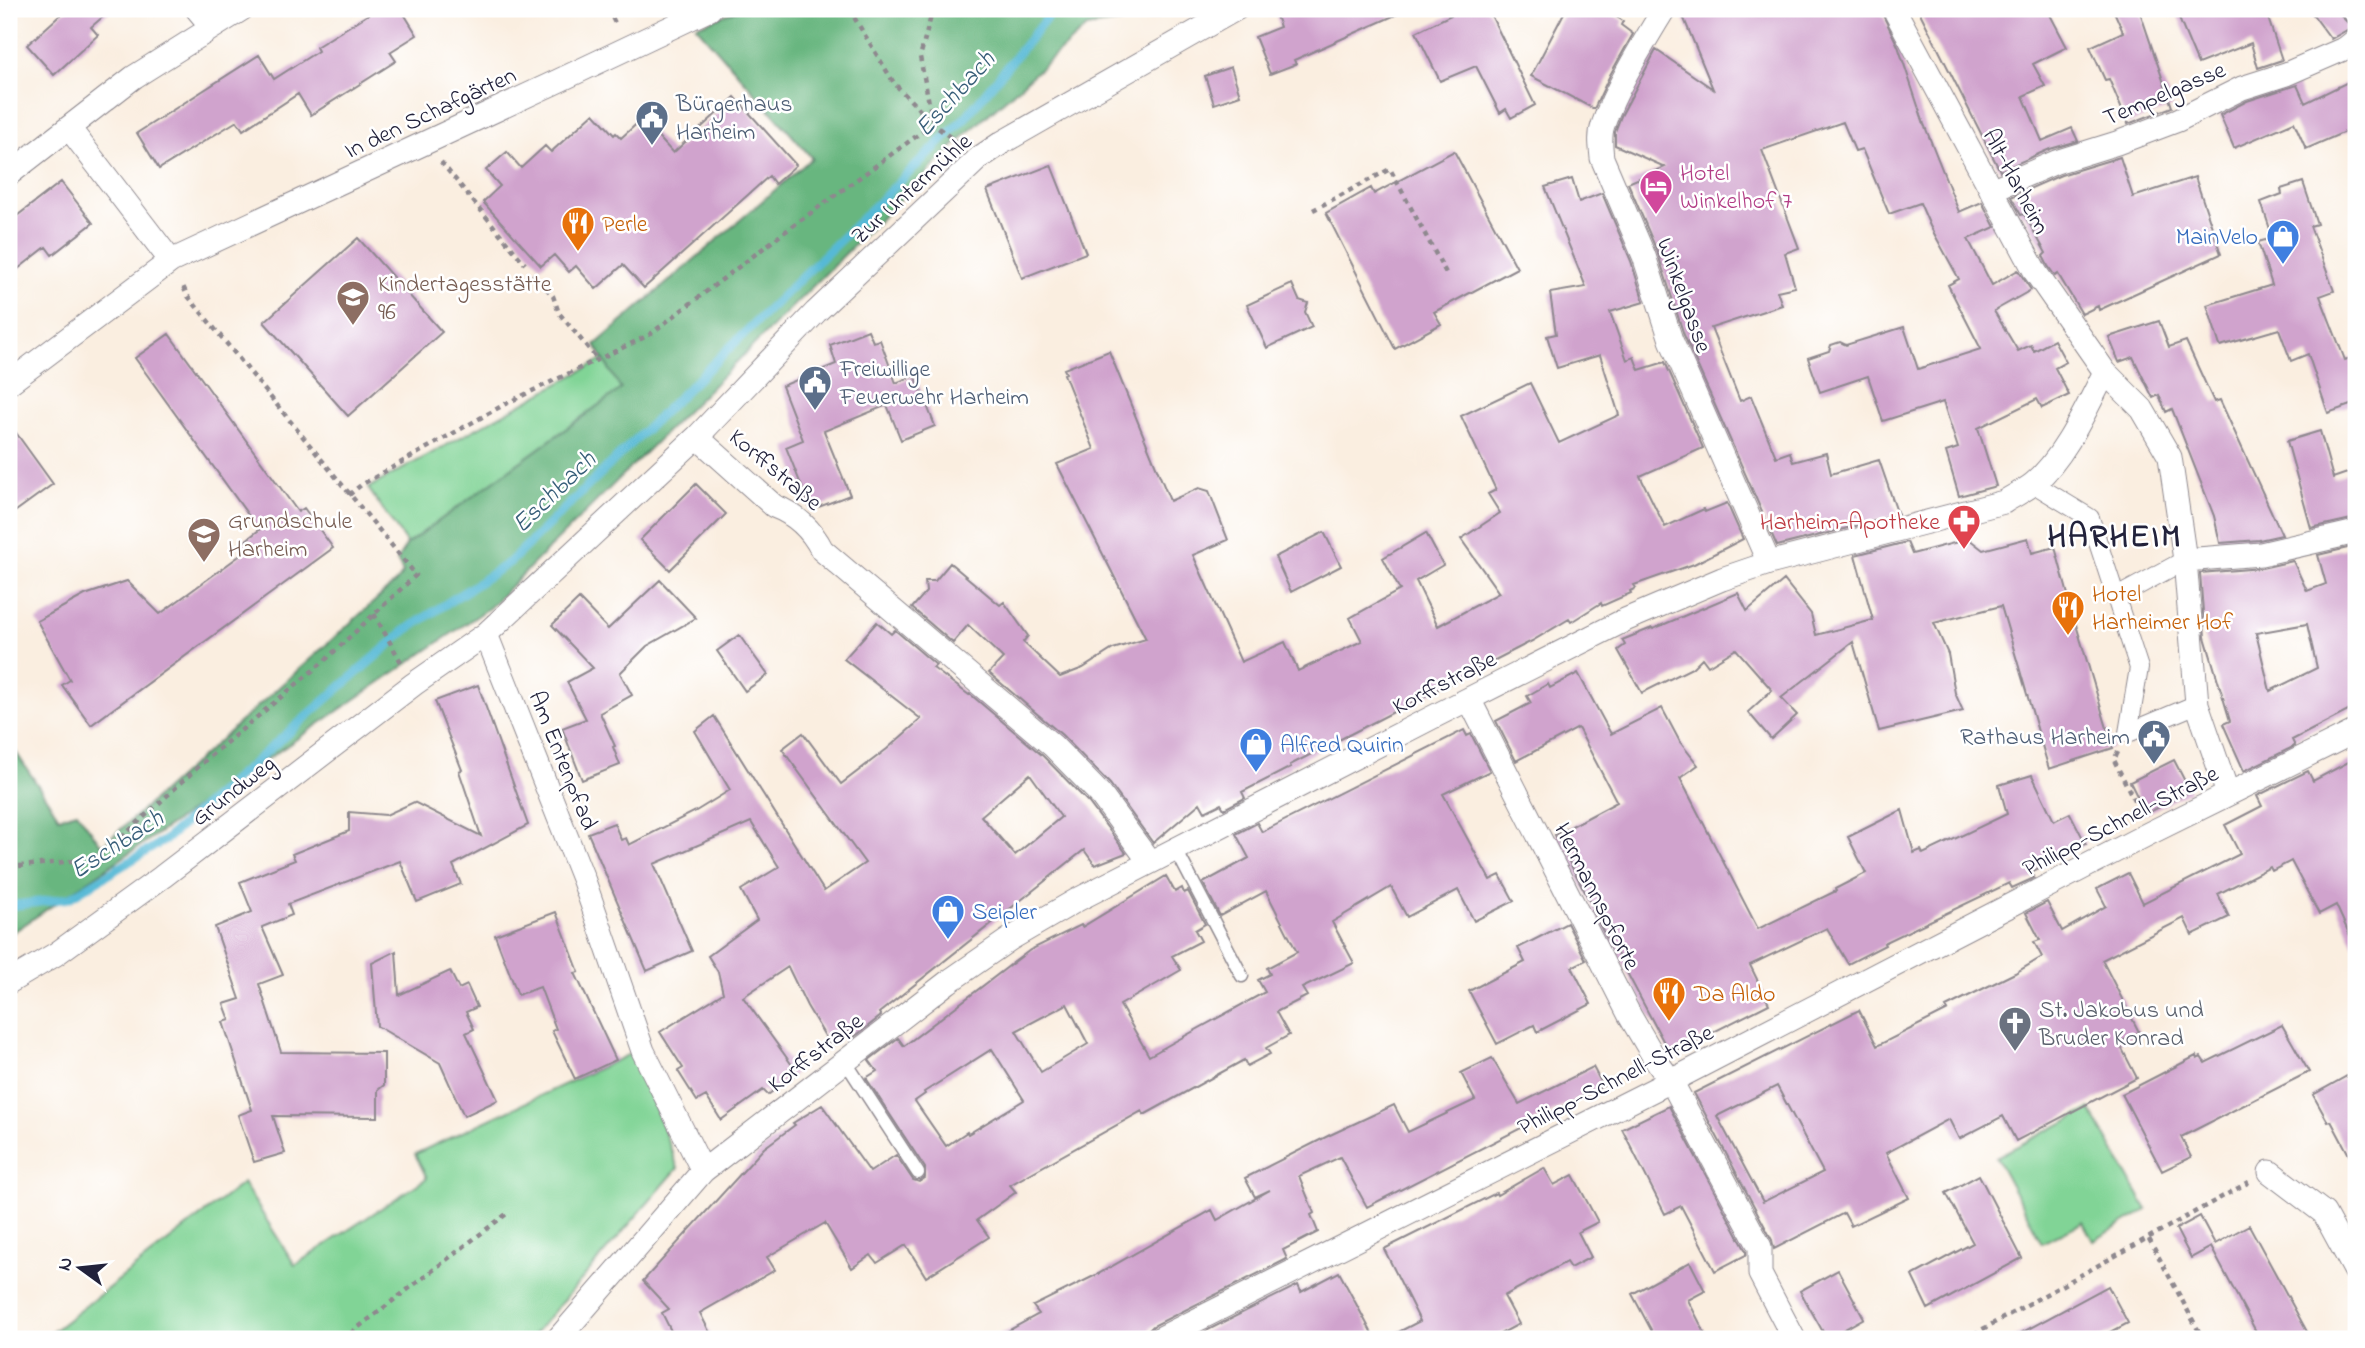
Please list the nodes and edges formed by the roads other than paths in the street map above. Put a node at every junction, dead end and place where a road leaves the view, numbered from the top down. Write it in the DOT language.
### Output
graph roads {
  1 [pos="197,9"];
  2 [pos="242,9"];
  3 [pos="710,9"];
  4 [pos="1236,9"];
  5 [pos="1664,9"];
  6 [pos="1894,9"];
  7 [pos="2353,9"];
  8 [pos="2356,13"];
  9 [pos="212,27"];
  10 [pos="2356,40"];
  11 [pos="69,128"];
  12 [pos="9,174"];
  13 [pos="1992,190"];
  14 [pos="171,261"];
  15 [pos="2105,372"];
  16 [pos="9,383"];
  17 [pos="697,437"];
  18 [pos="2034,484"];
  19 [pos="2356,532"];
  20 [pos="2185,560"];
  21 [pos="1769,563"];
  22 [pos="2117,597"];
  23 [pos="486,634"];
  24 [pos="1469,699"];
  25 [pos="2197,704"];
  26 [pos="2356,731"];
  27 [pos="2228,794"];
  28 [pos="1175,848"];
  29 [pos="1149,861"];
  30 [pos="1242,976"];
  31 [pos="9,982"];
  32 [pos="845,1061"];
  33 [pos="1671,1081"];
  34 [pos="703,1171"];
  35 [pos="2270,1172"];
  36 [pos="918,1173"];
  37 [pos="2356,1272"];
  38 [pos="558,1339"];
  39 [pos="1159,1339"];
  40 [pos="1794,1339"];
  1 -- 9 [label="street"];
  2 -- 9 [label="street"];
  3 -- 14 [label="street, In den Schafgärten"];
  4 -- 17 [label="street, Zur Untermühle"];
  5 -- 21 [label="street, Winkelgasse"];
  6 -- 13 [label="street, Alt-Harheim"];
  7 -- 8 [label="street"];
  9 -- 11 [label="street"];
  10 -- 13 [label="street, Tempelgasse"];
  11 -- 12 [label="street"];
  11 -- 14 [label="street"];
  13 -- 15 [label="street, Alt-Harheim"];
  14 -- 16 [label="street, In den Schafgärten"];
  15 -- 18 [label="street"];
  15 -- 20 [label="street, Alt-Harheim"];
  17 -- 23 [label="street"];
  17 -- 29 [label="street, Korffstraße"];
  18 -- 21 [label="street"];
  18 -- 22 [label="street"];
  19 -- 20 [label="street"];
  20 -- 22 [label="street"];
  20 -- 25 [label="street, Alt-Harheim"];
  21 -- 24 [label="street, Korffstraße"];
  22 -- 25 [label="street"];
  23 -- 31 [label="street, Grundweg"];
  23 -- 34 [label="street, Am Entenpfad"];
  24 -- 28 [label="street, Korffstraße"];
  24 -- 33 [label="street, Hermannspforte"];
  25 -- 27 [label="street, Alt-Harheim"];
  26 -- 27 [label="street, Philipp-Schnell-Straße"];
  27 -- 33 [label="street, Philipp-Schnell-Straße"];
  28 -- 29 [label="street, Korffstraße"];
  28 -- 30 [label="lane"];
  29 -- 32 [label="street, Korffstraße"];
  32 -- 34 [label="street, Korffstraße"];
  32 -- 36 [label="lane"];
  33 -- 39 [label="street, Philipp-Schnell-Straße"];
  33 -- 40 [label="street, Hermannspforte"];
  34 -- 38 [label="street, Korffstraße"];
  35 -- 37 [label="street"];
}
